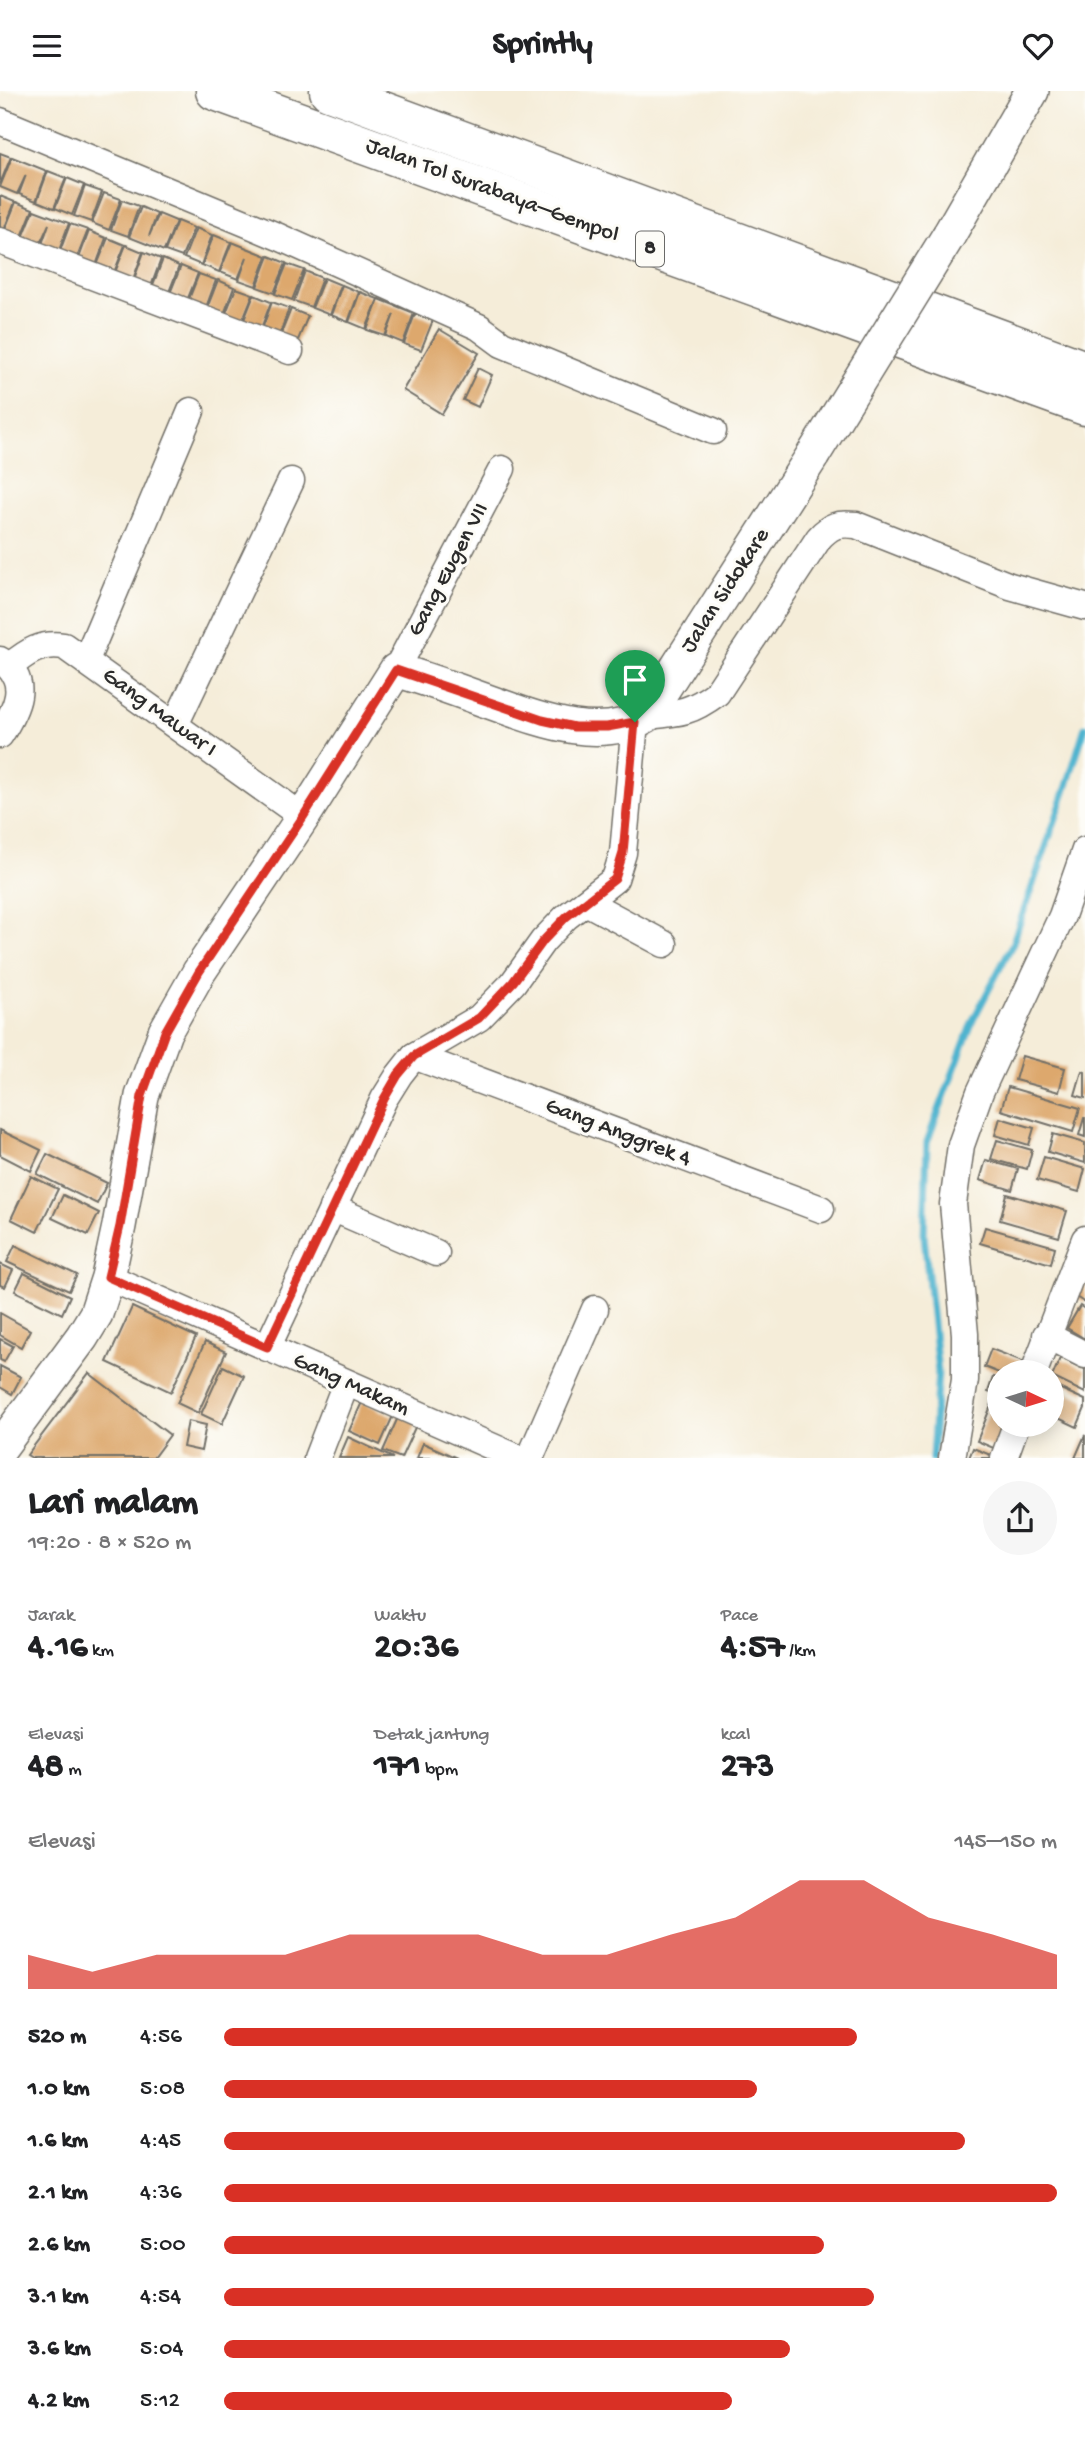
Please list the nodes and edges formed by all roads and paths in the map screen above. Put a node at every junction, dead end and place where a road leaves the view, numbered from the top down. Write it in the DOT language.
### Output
graph roads {
  1 [pos="215,91"];
  2 [pos="329,91"];
  3 [pos="1032,91"];
  4 [pos="0,121"];
  5 [pos="0,241"];
  6 [pos="290,351"];
  7 [pos="1085,370"];
  8 [pos="1085,406"];
  9 [pos="191,411"];
  10 [pos="713,431"];
  11 [pos="502,469"];
  12 [pos="291,481"];
  13 [pos="1085,607"];
  14 [pos="86,660"];
  15 [pos="5,663"];
  16 [pos="396,670"];
  17 [pos="640,719"];
  18 [pos="175,725"];
  19 [pos="1,734"];
  20 [pos="303,817"];
  21 [pos="1085,850"];
  22 [pos="586,902"];
  23 [pos="664,944"];
  24 [pos="414,1056"];
  25 [pos="332,1208"];
  26 [pos="821,1209"];
  27 [pos="436,1253"];
  28 [pos="1082,1254"];
  29 [pos="108,1277"];
  30 [pos="595,1309"];
  31 [pos="1046,1335"];
  32 [pos="267,1347"];
  33 [pos="1085,1355"];
  34 [pos="1038,1360"];
  35 [pos="346,1384"];
  36 [pos="1012,1437"];
  37 [pos="0,1448"];
  38 [pos="317,1458"];
  39 [pos="518,1458"];
  40 [pos="530,1458"];
  41 [pos="952,1458"];
  42 [pos="1004,1458"];
  1 -- 8 [label="highway, Jalan Tol Surabaya–Gempol / 8"];
  2 -- 7 [label="highway, Jalan Tol Surabaya–Gempol / 8"];
  3 -- 17 [label="street, Jalan Sidokare, bridge"];
  4 -- 10 [label="street"];
  5 -- 6 [label="street"];
  9 -- 14 [label="street"];
  11 -- 16 [label="street, Gang Eugen VII"];
  12 -- 18 [label="street"];
  13 -- 17 [label="street"];
  14 -- 15 [label="street, Gang Mawar I"];
  14 -- 18 [label="street, Gang Mawar I"];
  15 -- 19 [label="street"];
  16 -- 17 [label="street"];
  16 -- 20 [label="street"];
  17 -- 22 [label="street"];
  18 -- 20 [label="street, Gang Mawar I"];
  20 -- 29 [label="street"];
  21 -- 41 [label="street"];
  22 -- 23 [label="street"];
  22 -- 24 [label="street"];
  24 -- 25 [label="street"];
  24 -- 26 [label="street, Gang Anggrek 4"];
  25 -- 27 [label="street"];
  25 -- 32 [label="street"];
  28 -- 31 [label="street"];
  29 -- 32 [label="street, Gang Makam"];
  29 -- 37 [label="street"];
  30 -- 40 [label="street"];
  31 -- 33 [label="street"];
  31 -- 34 [label="street"];
  32 -- 35 [label="street, Gang Makam"];
  35 -- 38 [label="street"];
  35 -- 39 [label="street, Gang Makam"];
  36 -- 42 [label="street"];
}
